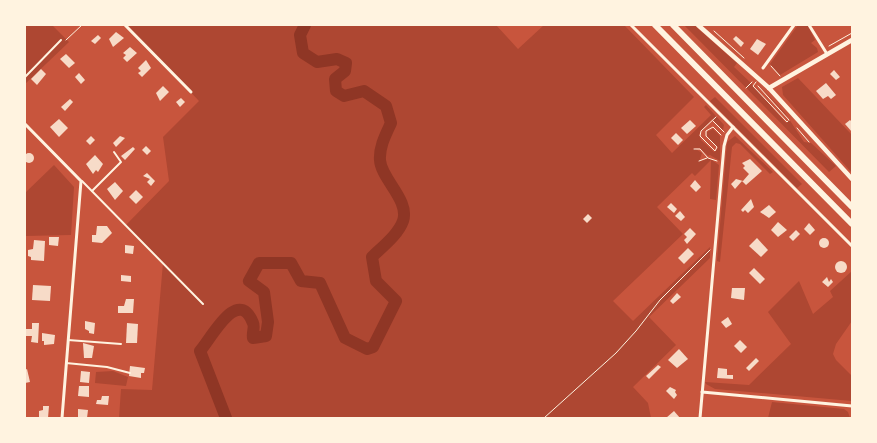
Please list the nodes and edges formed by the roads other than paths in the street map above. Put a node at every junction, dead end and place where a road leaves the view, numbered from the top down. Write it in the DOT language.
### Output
graph roads {
  1 [pos="125,25"];
  2 [pos="631,25"];
  3 [pos="655,25"];
  4 [pos="673,25"];
  5 [pos="698,25"];
  6 [pos="794,25"];
  7 [pos="809,25"];
  8 [pos="61,40"];
  9 [pos="852,40"];
  10 [pos="827,55"];
  11 [pos="763,68"];
  12 [pos="25,77"];
  13 [pos="769,88"];
  14 [pos="191,92"];
  15 [pos="25,124"];
  16 [pos="733,127"];
  17 [pos="114,152"];
  18 [pos="852,179"];
  19 [pos="81,181"];
  20 [pos="92,191"];
  21 [pos="852,207"];
  22 [pos="852,224"];
  23 [pos="852,246"];
  24 [pos="203,304"];
  25 [pos="68,340"];
  26 [pos="121,344"];
  27 [pos="66,363"];
  28 [pos="130,373"];
  29 [pos="702,392"];
  30 [pos="852,406"];
  31 [pos="62,418"];
  32 [pos="700,418"];
  1 -- 14 [label="street"];
  2 -- 16 [label="street"];
  3 -- 22 [label="highway"];
  4 -- 21 [label="highway"];
  5 -- 13 [label="street"];
  6 -- 11 [label="street"];
  7 -- 10 [label="street"];
  8 -- 12 [label="lane"];
  9 -- 10 [label="street"];
  10 -- 13 [label="street"];
  13 -- 18 [label="street"];
  15 -- 19 [label="street"];
  16 -- 23 [label="street"];
  16 -- 29 [label="street"];
  17 -- 20 [label="lane"];
  19 -- 20 [label="lane"];
  19 -- 25 [label="street"];
  20 -- 24 [label="lane"];
  25 -- 26 [label="lane"];
  25 -- 27 [label="street"];
  27 -- 28 [label="lane"];
  27 -- 31 [label="street"];
  29 -- 30 [label="street"];
  29 -- 32 [label="street"];
}
